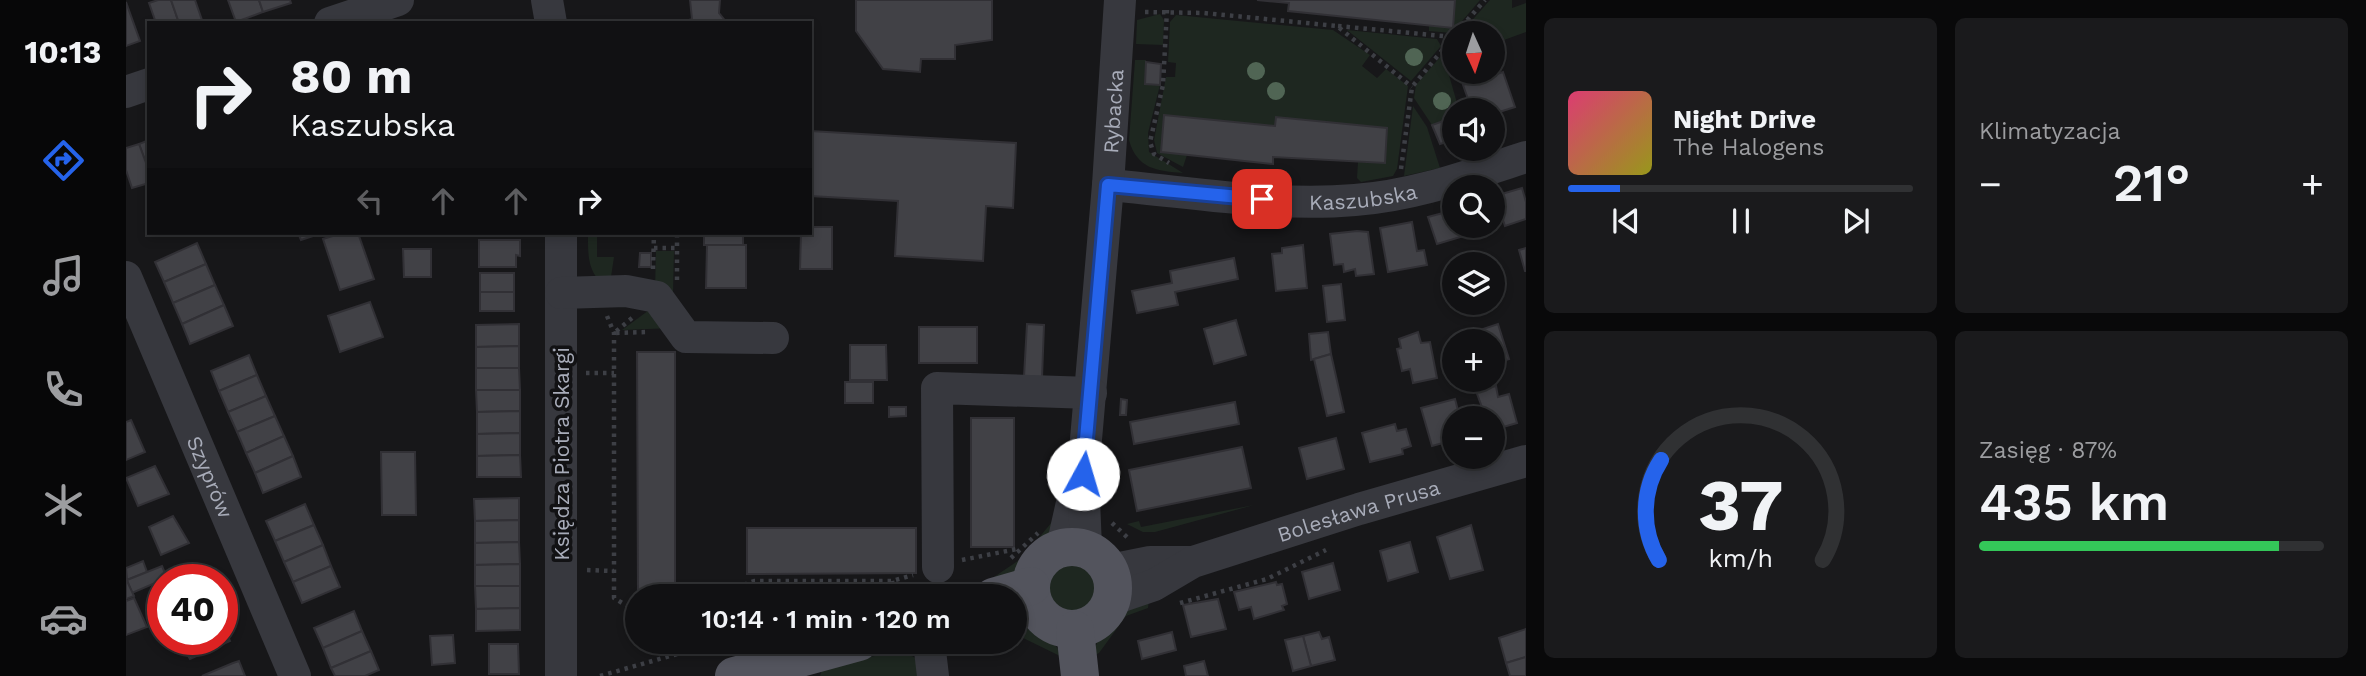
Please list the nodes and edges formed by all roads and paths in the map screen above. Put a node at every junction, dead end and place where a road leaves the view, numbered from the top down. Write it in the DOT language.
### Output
graph roads {
  1 [pos="398,0"];
  2 [pos="547,0"];
  3 [pos="1162,0"];
  4 [pos="1485,0"];
  5 [pos="1131,6"];
  6 [pos="1164,10"];
  7 [pos="336,21"];
  8 [pos="551,21"];
  9 [pos="1467,21"];
  10 [pos="1337,26"];
  11 [pos="1442,34"];
  12 [pos="1442,50"];
  13 [pos="147,85"];
  14 [pos="1412,86"];
  15 [pos="126,92"];
  16 [pos="1526,157"];
  17 [pos="1175,166"];
  18 [pos="1399,181"];
  19 [pos="1108,185"];
  20 [pos="561,235"];
  21 [pos="654,235"];
  22 [pos="677,235"];
  23 [pos="654,248"];
  24 [pos="677,248"];
  25 [pos="126,277"];
  26 [pos="561,293"];
  27 [pos="597,293"];
  28 [pos="657,297"];
  29 [pos="773,338"];
  30 [pos="1091,393"];
  31 [pos="1526,461"];
  32 [pos="1094,547"];
  33 [pos="1017,549"];
  34 [pos="935,576"];
  35 [pos="867,582"];
  36 [pos="892,582"];
  37 [pos="746,584"];
  38 [pos="918,584"];
  39 [pos="1017,584"];
  40 [pos="1024,584"];
  41 [pos="1027,604"];
  42 [pos="625,605"];
  43 [pos="1075,630"];
  44 [pos="677,654"];
  45 [pos="815,654"];
  46 [pos="930,654"];
  47 [pos="295,676"];
  48 [pos="561,676"];
  49 [pos="600,676"];
  50 [pos="734,676"];
  51 [pos="933,676"];
  52 [pos="1080,676"];
  1 -- 7 [label="street"];
  2 -- 8 [label="street"];
  3 -- 6 [label="path"];
  4 -- 9 [label="path"];
  5 -- 6 [label="path"];
  5 -- 19 [label="street, Rybacka"];
  6 -- 10 [label="path"];
  6 -- 17 [label="path"];
  10 -- 11 [label="path"];
  10 -- 14 [label="path"];
  12 -- 14 [label="path"];
  13 -- 15 [label="street"];
  14 -- 18 [label="path"];
  16 -- 19 [label="street, Kaszubska"];
  19 -- 30 [label="street, Rybacka"];
  20 -- 26 [label="street, Księdza Piotra Skargi"];
  21 -- 23 [label="path"];
  22 -- 24 [label="path"];
  23 -- 24 [label="path"];
  23 -- 28 [label="path"];
  24 -- 28 [label="path"];
  25 -- 47 [label="street, Szyprów"];
  26 -- 27 [label="street"];
  26 -- 48 [label="street, Księdza Piotra Skargi"];
  27 -- 28 [label="street"];
  27 -- 42 [label="path"];
  28 -- 29 [label="street"];
  30 -- 32 [label="street, Rybacka"];
  30 -- 34 [label="street"];
  31 -- 32 [label="street, Bolesława Prusa"];
  32 -- 32 [label="path"];
  32 -- 39 [label="path"];
  32 -- 40 [label="main road"];
  32 -- 43 [label="main road"];
  33 -- 34 [label="path"];
  34 -- 36 [label="path"];
  34 -- 38 [label="path"];
  35 -- 36 [label="path"];
  35 -- 37 [label="path"];
  41 -- 43 [label="main road"];
  43 -- 52 [label="main road"];
  44 -- 49 [label="path"];
  45 -- 50 [label="main road"];
  46 -- 51 [label="street"];
}
